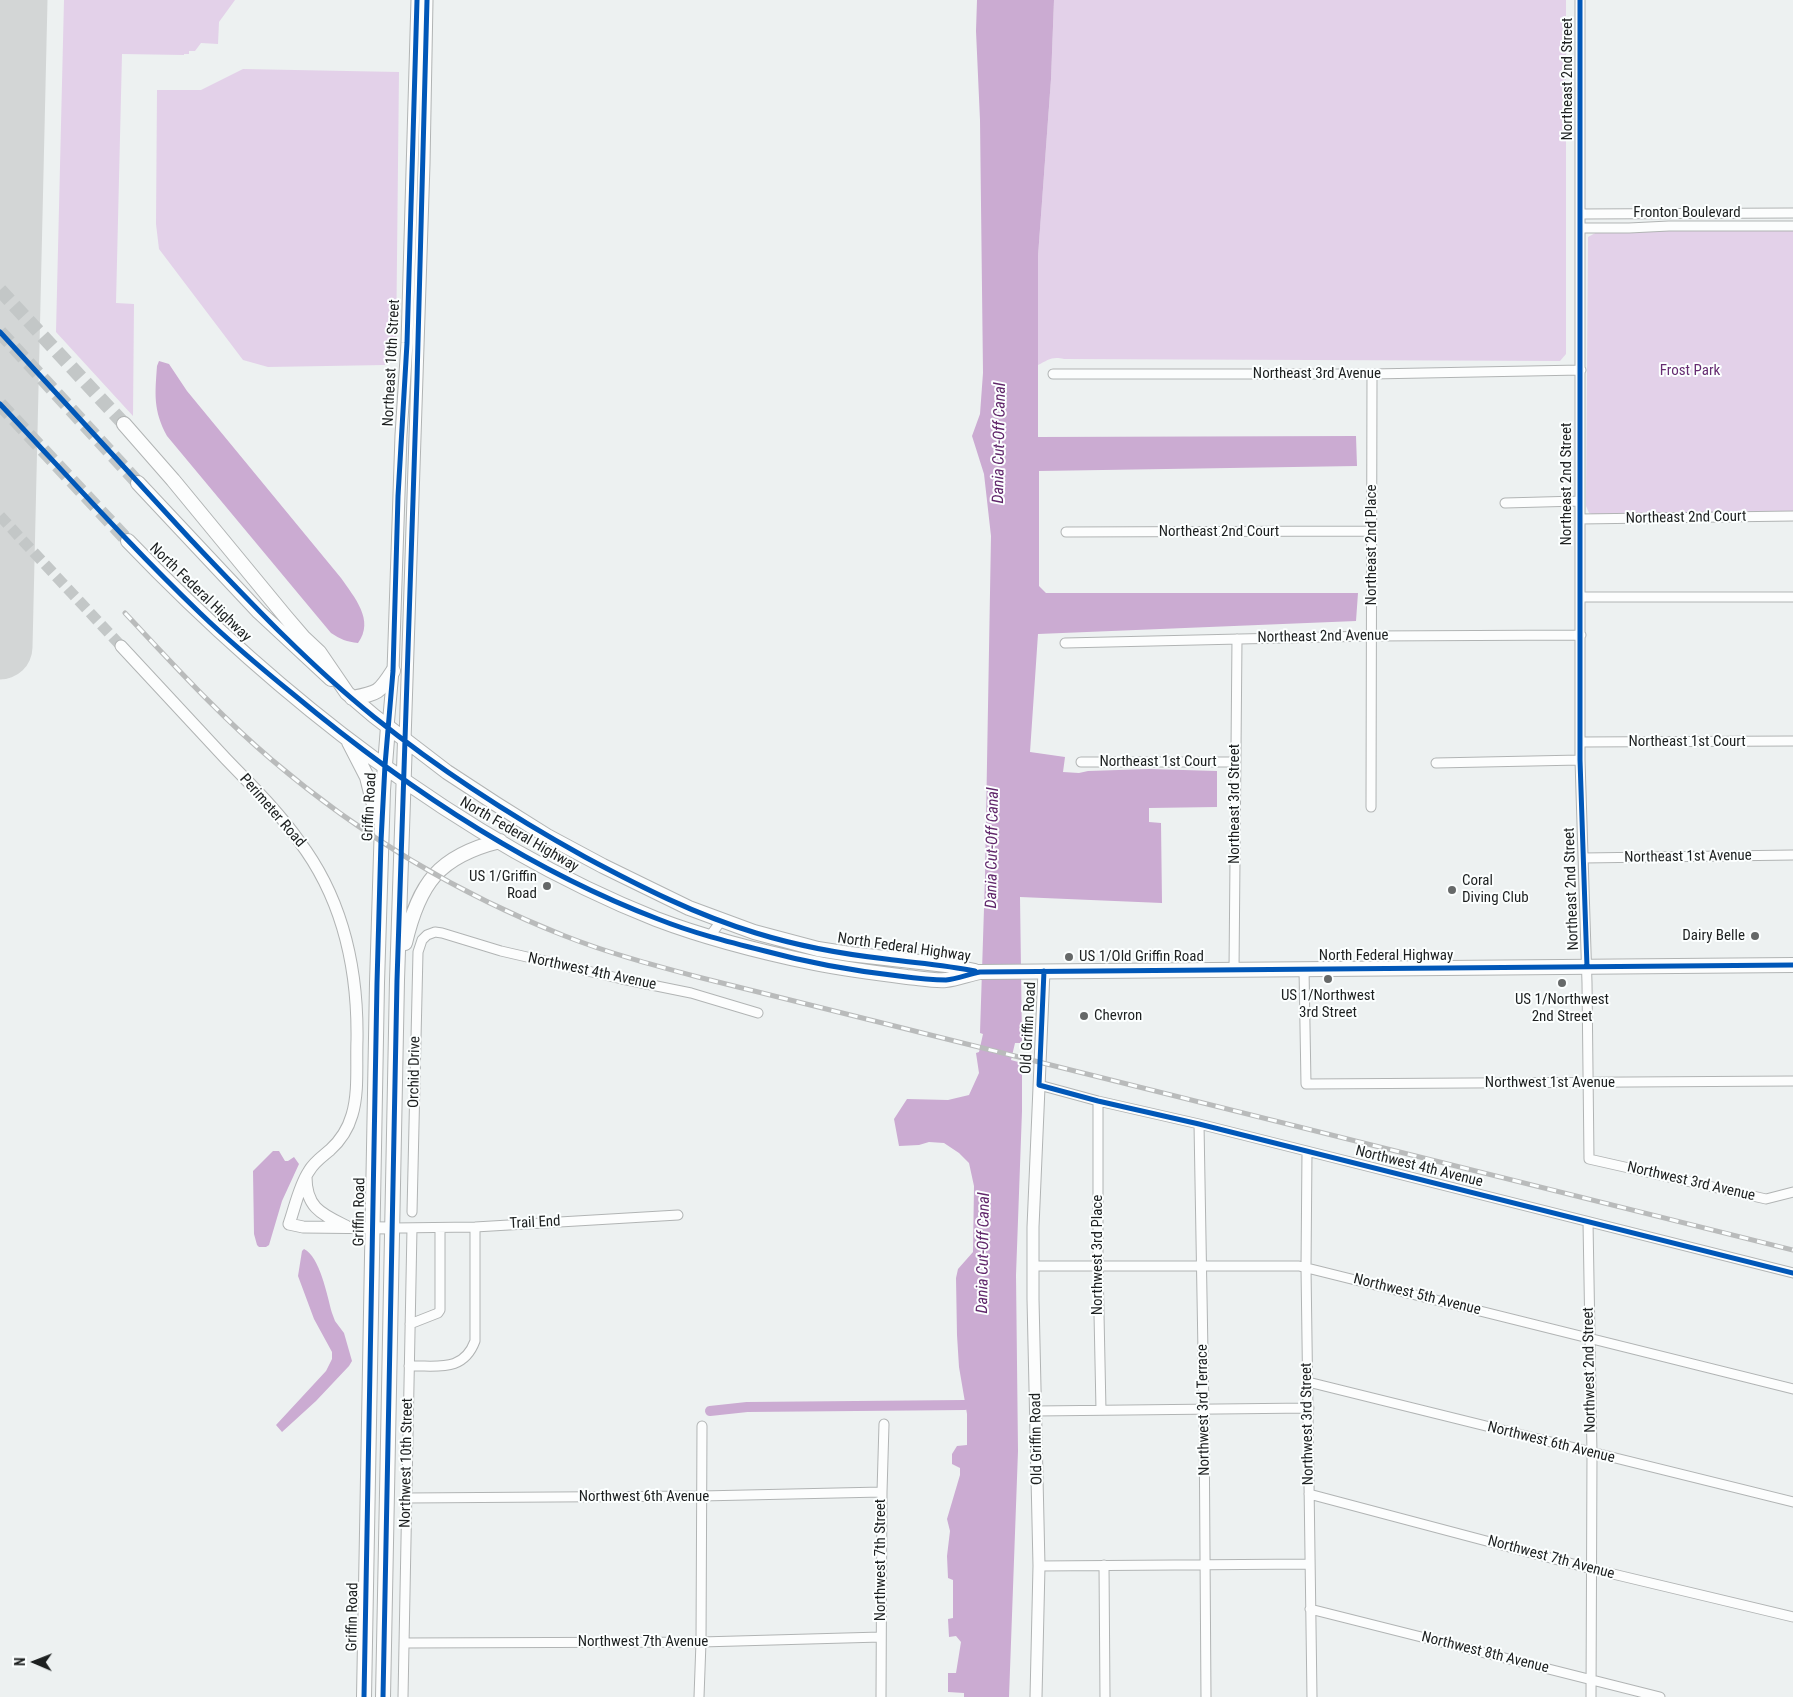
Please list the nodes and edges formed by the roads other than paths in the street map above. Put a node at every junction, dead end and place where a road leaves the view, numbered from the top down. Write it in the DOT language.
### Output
graph roads {
  1 [pos="417,0"];
  2 [pos="427,0"];
  3 [pos="1580,0"];
  4 [pos="416,61"];
  5 [pos="426,83"];
  6 [pos="1793,213"];
  7 [pos="1580,214"];
  8 [pos="1793,226"];
  9 [pos="1580,228"];
  10 [pos="414,293"];
  11 [pos="1580,370"];
  12 [pos="1054,374"];
  13 [pos="1372,374"];
  14 [pos="124,424"];
  15 [pos="138,483"];
  16 [pos="1579,501"];
  17 [pos="1505,503"];
  18 [pos="1793,516"];
  19 [pos="1580,519"];
  20 [pos="1372,531"];
  21 [pos="1066,532"];
  22 [pos="128,541"];
  23 [pos="1580,597"];
  24 [pos="1793,597"];
  25 [pos="1580,635"];
  26 [pos="1372,636"];
  27 [pos="1237,639"];
  28 [pos="1065,643"];
  29 [pos="121,646"];
  30 [pos="393,671"];
  31 [pos="349,696"];
  32 [pos="388,727"];
  33 [pos="347,738"];
  34 [pos="405,740"];
  35 [pos="1581,742"];
  36 [pos="1793,742"];
  37 [pos="1580,760"];
  38 [pos="1081,762"];
  39 [pos="1235,762"];
  40 [pos="1436,763"];
  41 [pos="385,765"];
  42 [pos="404,779"];
  43 [pos="1371,807"];
  44 [pos="381,835"];
  45 [pos="500,841"];
  46 [pos="1793,855"];
  47 [pos="1584,858"];
  48 [pos="721,921"];
  49 [pos="427,935"];
  50 [pos="710,936"];
  51 [pos="1793,965"];
  52 [pos="1587,967"];
  53 [pos="1304,969"];
  54 [pos="1234,970"];
  55 [pos="1044,971"];
  56 [pos="980,972"];
  57 [pos="397,980"];
  58 [pos="758,1013"];
  59 [pos="1793,1081"];
  60 [pos="1589,1083"];
  61 [pos="1039,1085"];
  62 [pos="1098,1101"];
  63 [pos="1199,1124"];
  64 [pos="1307,1151"];
  65 [pos="306,1176"];
  66 [pos="1793,1192"];
  67 [pos="412,1212"];
  68 [pos="678,1214"];
  69 [pos="1588,1222"];
  70 [pos="350,1227"];
  71 [pos="475,1227"];
  72 [pos="372,1228"];
  73 [pos="393,1228"];
  74 [pos="412,1228"];
  75 [pos="440,1228"];
  76 [pos="1033,1266"];
  77 [pos="1098,1266"];
  78 [pos="1201,1266"];
  79 [pos="1306,1268"];
  80 [pos="1793,1273"];
  81 [pos="410,1324"];
  82 [pos="1589,1338"];
  83 [pos="409,1366"];
  84 [pos="1308,1382"];
  85 [pos="1793,1389"];
  86 [pos="1309,1408"];
  87 [pos="1100,1410"];
  88 [pos="1204,1410"];
  89 [pos="1036,1412"];
  90 [pos="884,1424"];
  91 [pos="702,1426"];
  92 [pos="1592,1453"];
  93 [pos="882,1492"];
  94 [pos="1309,1494"];
  95 [pos="700,1496"];
  96 [pos="407,1498"];
  97 [pos="1793,1502"];
  98 [pos="1206,1564"];
  99 [pos="1310,1564"];
  100 [pos="1104,1565"];
  101 [pos="1039,1566"];
  102 [pos="1592,1569"];
  103 [pos="1310,1609"];
  104 [pos="1793,1617"];
  105 [pos="881,1637"];
  106 [pos="701,1642"];
  107 [pos="404,1643"];
  108 [pos="1592,1679"];
  109 [pos="364,1697"];
  110 [pos="383,1697"];
  111 [pos="403,1697"];
  112 [pos="699,1697"];
  113 [pos="881,1697"];
  114 [pos="1036,1697"];
  115 [pos="1105,1697"];
  116 [pos="1206,1697"];
  117 [pos="1312,1697"];
  118 [pos="1591,1697"];
  119 [pos="1660,1697"];
  1 -- 4 [label="street, Northeast 10th Street"];
  2 -- 5 [label="street, Northeast 10th Street"];
  3 -- 7 [label="street, Northeast 2nd Street"];
  4 -- 5 [label="street"];
  4 -- 10 [label="street, Northeast 10th Street"];
  5 -- 10 [label="street, Northeast 10th Street"];
  6 -- 7 [label="street, Fronton Boulevard"];
  7 -- 9 [label="street, Northeast 2nd Street"];
  8 -- 9 [label="street, Fronton Boulevard"];
  9 -- 11 [label="street, Northeast 2nd Street"];
  10 -- 30 [label="street, Northeast 10th Street"];
  10 -- 34 [label="street, Northeast 10th Street"];
  11 -- 13 [label="street, Northeast 3rd Avenue"];
  11 -- 16 [label="street, Northeast 2nd Street"];
  12 -- 13 [label="street, Northeast 3rd Avenue"];
  13 -- 20 [label="street, Northeast 2nd Place"];
  14 -- 31 [label="main road"];
  15 -- 31 [label="main road, North Federal Highway"];
  16 -- 17 [label="street"];
  16 -- 19 [label="street, Northeast 2nd Street"];
  18 -- 19 [label="street, Northeast 2nd Court"];
  19 -- 23 [label="street, Northeast 2nd Street"];
  20 -- 21 [label="street, Northeast 2nd Court"];
  20 -- 26 [label="street, Northeast 2nd Place"];
  22 -- 33 [label="main road, North Federal Highway"];
  23 -- 24 [label="street"];
  23 -- 25 [label="street, Northeast 2nd Street"];
  25 -- 26 [label="street, Northeast 2nd Avenue"];
  25 -- 35 [label="street, Northeast 2nd Street"];
  26 -- 27 [label="street, Northeast 2nd Avenue"];
  26 -- 43 [label="street, Northeast 2nd Place"];
  27 -- 28 [label="street, Northeast 2nd Avenue"];
  27 -- 39 [label="street, Northeast 3rd Street"];
  29 -- 65 [label="street, Perimeter Road"];
  30 -- 31 [label="main road"];
  30 -- 32 [label="street, Northeast 10th Street"];
  31 -- 32 [label="main road, North Federal Highway"];
  32 -- 34 [label="main road, North Federal Highway"];
  32 -- 41 [label="main road, Griffin Road"];
  33 -- 41 [label="main road, North Federal Highway"];
  33 -- 44 [label="main road"];
  34 -- 42 [label="main road"];
  34 -- 48 [label="main road, North Federal Highway"];
  35 -- 36 [label="street, Northeast 1st Court"];
  35 -- 37 [label="street, Northeast 2nd Street"];
  37 -- 40 [label="street"];
  37 -- 47 [label="street, Northeast 2nd Street"];
  38 -- 39 [label="street, Northeast 1st Court"];
  39 -- 54 [label="street, Northeast 3rd Street"];
  41 -- 42 [label="main road, North Federal Highway"];
  41 -- 44 [label="main road, Griffin Road"];
  42 -- 45 [label="main road, North Federal Highway"];
  42 -- 57 [label="main road"];
  44 -- 72 [label="main road, Griffin Road"];
  45 -- 50 [label="main road, North Federal Highway"];
  45 -- 57 [label="main road"];
  46 -- 47 [label="street, Northeast 1st Avenue"];
  47 -- 52 [label="street, Northeast 2nd Street"];
  48 -- 50 [label="street"];
  48 -- 56 [label="main road, North Federal Highway"];
  49 -- 58 [label="street, Northwest 4th Avenue"];
  49 -- 67 [label="street, Orchid Drive"];
  50 -- 56 [label="main road, North Federal Highway"];
  51 -- 52 [label="main road, North Federal Highway"];
  52 -- 53 [label="main road, North Federal Highway"];
  52 -- 60 [label="street"];
  53 -- 54 [label="main road, North Federal Highway"];
  53 -- 60 [label="street, Northwest 1st Avenue"];
  54 -- 55 [label="main road, North Federal Highway"];
  55 -- 56 [label="main road, North Federal Highway"];
  55 -- 61 [label="street, Old Griffin Road"];
  57 -- 73 [label="main road"];
  59 -- 60 [label="street, Northwest 1st Avenue"];
  60 -- 66 [label="street, Northwest 3rd Avenue"];
  61 -- 62 [label="street, Northwest 4th Avenue"];
  61 -- 76 [label="street, Old Griffin Road"];
  62 -- 63 [label="street, Northwest 4th Avenue"];
  62 -- 77 [label="street, Northwest 3rd Place"];
  63 -- 64 [label="street, Northwest 4th Avenue"];
  63 -- 78 [label="street, Northwest 3rd Terrace"];
  64 -- 69 [label="street, Northwest 4th Avenue"];
  64 -- 79 [label="street, Northwest 3rd Street"];
  65 -- 70 [label="street, Perimeter Road"];
  65 -- 70 [label="street, Perimeter Road"];
  68 -- 71 [label="street, Trail End"];
  69 -- 80 [label="street, Northwest 4th Avenue"];
  69 -- 82 [label="street, Northwest 2nd Street"];
  70 -- 72 [label="street, Perimeter Road"];
  71 -- 75 [label="street, Trail End"];
  71 -- 83 [label="street"];
  72 -- 73 [label="street, Perimeter Road"];
  72 -- 109 [label="main road, Griffin Road"];
  73 -- 74 [label="street, Trail End"];
  73 -- 110 [label="main road"];
  74 -- 75 [label="street, Trail End"];
  74 -- 81 [label="street, Northwest 10th Street"];
  75 -- 81 [label="street"];
  76 -- 77 [label="street, Northwest 5th Avenue"];
  76 -- 89 [label="street, Old Griffin Road"];
  77 -- 78 [label="street, Northwest 5th Avenue"];
  77 -- 87 [label="street, Northwest 3rd Place"];
  78 -- 79 [label="street, Northwest 5th Avenue"];
  78 -- 88 [label="street, Northwest 3rd Terrace"];
  79 -- 82 [label="street, Northwest 5th Avenue"];
  79 -- 84 [label="street, Northwest 3rd Street"];
  81 -- 83 [label="street, Northwest 10th Street"];
  82 -- 85 [label="street, Northwest 5th Avenue"];
  82 -- 92 [label="street, Northwest 2nd Street"];
  83 -- 96 [label="street, Northwest 10th Street"];
  84 -- 86 [label="street, Northwest 3rd Street"];
  84 -- 92 [label="street, Northwest 6th Avenue"];
  86 -- 88 [label="street"];
  86 -- 94 [label="street, Northwest 3rd Street"];
  87 -- 88 [label="street"];
  87 -- 89 [label="street"];
  88 -- 98 [label="street, Northwest 3rd Terrace"];
  89 -- 101 [label="street, Old Griffin Road"];
  90 -- 93 [label="street, Northwest 7th Street"];
  91 -- 95 [label="street"];
  92 -- 97 [label="street, Northwest 6th Avenue"];
  92 -- 102 [label="street, Northwest 2nd Street"];
  93 -- 95 [label="street, Northwest 6th Avenue"];
  93 -- 105 [label="street, Northwest 7th Street"];
  94 -- 99 [label="street, Northwest 3rd Street"];
  94 -- 102 [label="street, Northwest 7th Avenue"];
  95 -- 96 [label="street, Northwest 6th Avenue"];
  95 -- 106 [label="street"];
  96 -- 107 [label="street, Northwest 10th Street"];
  98 -- 99 [label="street"];
  98 -- 100 [label="street"];
  98 -- 116 [label="street, Northwest 3rd Terrace"];
  99 -- 103 [label="street, Northwest 3rd Street"];
  100 -- 101 [label="street"];
  100 -- 115 [label="street"];
  101 -- 114 [label="street, Old Griffin Road"];
  102 -- 104 [label="street, Northwest 7th Avenue"];
  102 -- 108 [label="street, Northwest 2nd Street"];
  103 -- 108 [label="street, Northwest 8th Avenue"];
  103 -- 117 [label="street, Northwest 3rd Street"];
  105 -- 106 [label="street, Northwest 7th Avenue"];
  105 -- 113 [label="street, Northwest 7th Street"];
  106 -- 107 [label="street, Northwest 7th Avenue"];
  106 -- 112 [label="street"];
  107 -- 111 [label="street, Northwest 10th Street"];
  108 -- 118 [label="street, Northwest 2nd Street"];
  108 -- 119 [label="street, Northwest 8th Avenue"];
}
